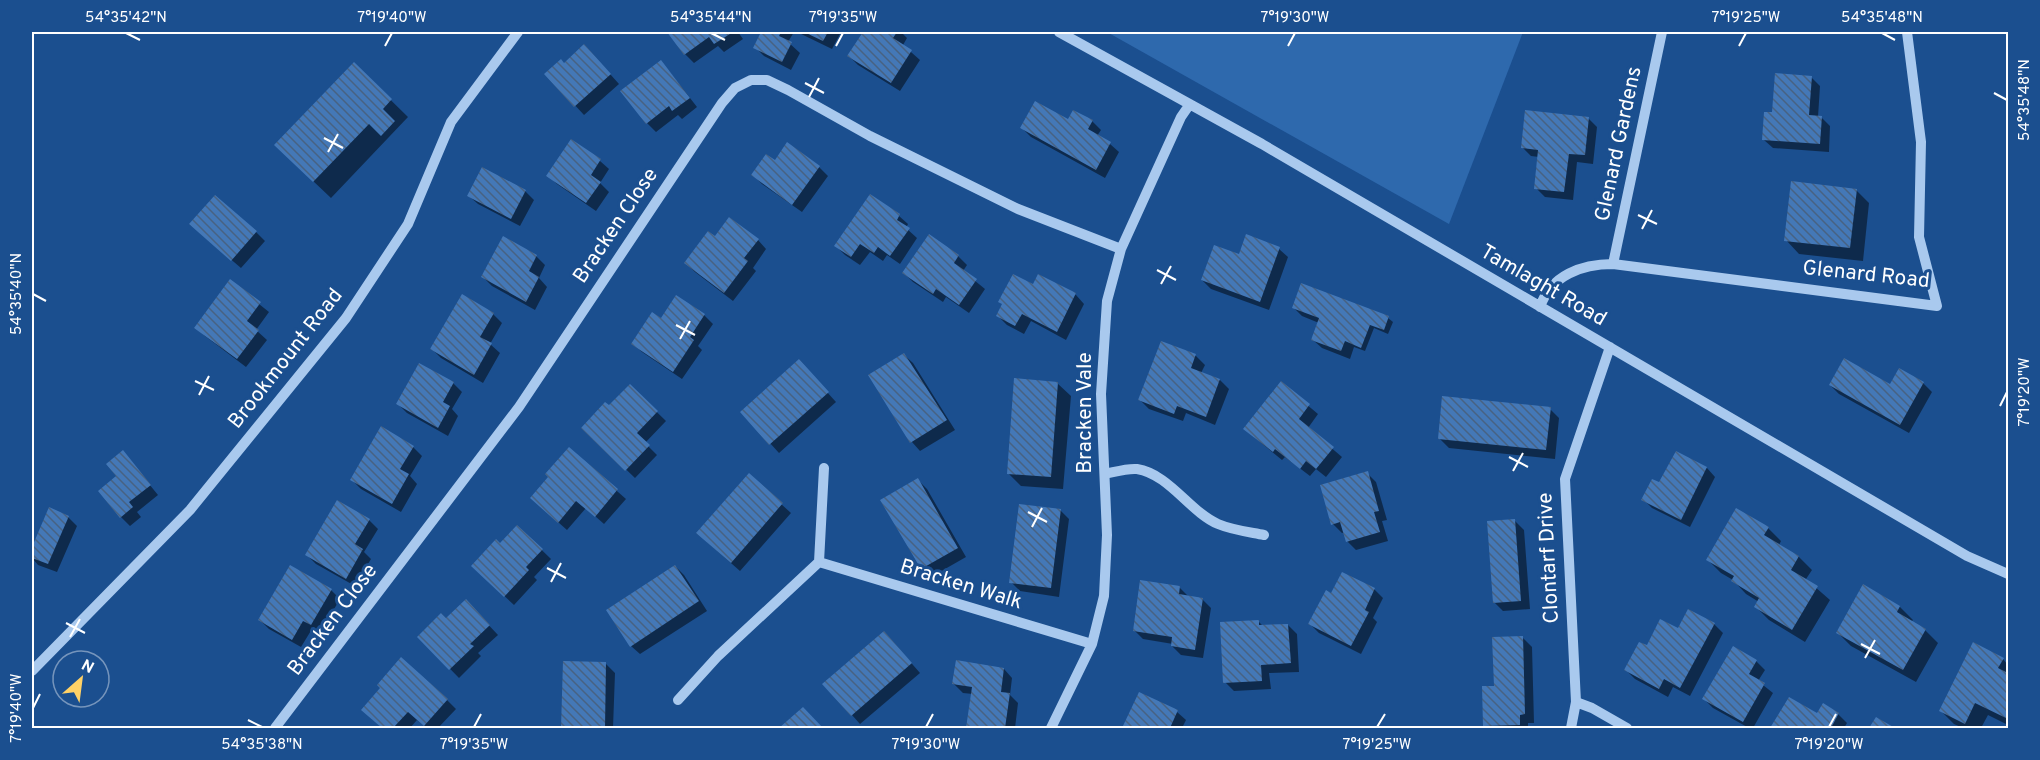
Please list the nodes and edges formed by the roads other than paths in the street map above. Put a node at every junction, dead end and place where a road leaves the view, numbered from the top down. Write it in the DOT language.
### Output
graph roads {
  1 [pos="518,32"];
  2 [pos="1059,32"];
  3 [pos="1662,32"];
  4 [pos="1907,32"];
  5 [pos="1190,104"];
  6 [pos="1121,249"];
  7 [pos="1613,264"];
  8 [pos="1540,307"];
  9 [pos="1610,347"];
  10 [pos="824,468"];
  11 [pos="1105,474"];
  12 [pos="1264,535"];
  13 [pos="819,562"];
  14 [pos="2008,574"];
  15 [pos="1092,644"];
  16 [pos="32,671"];
  17 [pos="678,700"];
  18 [pos="1576,702"];
  19 [pos="275,729"];
  20 [pos="1051,729"];
  21 [pos="1571,729"];
  22 [pos="1628,729"];
  1 -- 16 [label="street, Brookmount Road"];
  2 -- 5 [label="street, Tamlaght Road"];
  3 -- 7 [label="street, Glenard Gardens"];
  4 -- 7 [label="street, Glenard Road"];
  5 -- 6 [label="street, Bracken Vale"];
  5 -- 8 [label="street, Tamlaght Road"];
  6 -- 11 [label="street, Bracken Vale"];
  6 -- 19 [label="street, Bracken Close"];
  7 -- 8 [label="street, Glenard Road"];
  8 -- 9 [label="street, Tamlaght Road"];
  9 -- 14 [label="street, Tamlaght Road"];
  9 -- 18 [label="street, Clontarf Drive"];
  10 -- 13 [label="street"];
  11 -- 12 [label="street"];
  11 -- 15 [label="street, Bracken Vale"];
  13 -- 15 [label="street, Bracken Walk"];
  13 -- 17 [label="street"];
  15 -- 20 [label="street, Bracken Vale"];
  18 -- 21 [label="street, Clontarf Drive"];
  18 -- 22 [label="street"];
}
